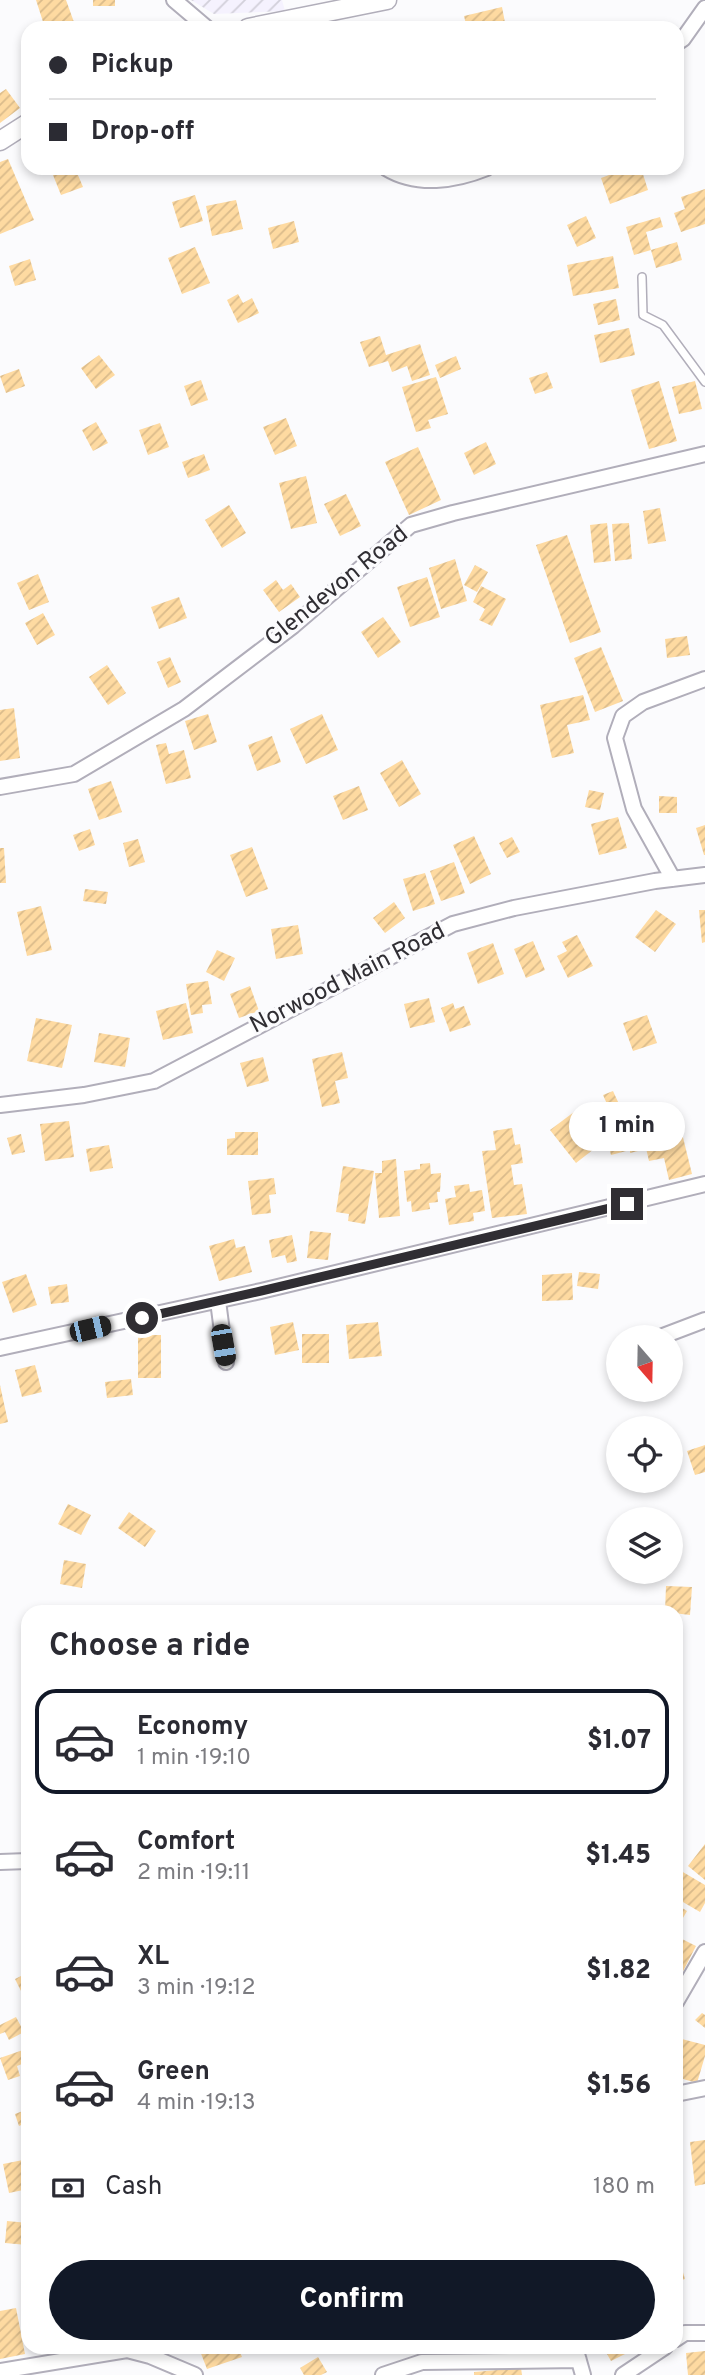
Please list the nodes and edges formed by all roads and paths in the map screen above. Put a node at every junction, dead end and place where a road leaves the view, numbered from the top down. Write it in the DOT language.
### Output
graph roads {
  1 [pos="174,0"];
  2 [pos="387,0"];
  3 [pos="705,8"];
  4 [pos="199,21"];
  5 [pos="282,21"];
  6 [pos="684,38"];
  7 [pos="21,128"];
  8 [pos="0,141"];
  9 [pos="405,175"];
  10 [pos="467,175"];
  11 [pos="642,276"];
  12 [pos="705,382"];
  13 [pos="705,454"];
  14 [pos="705,679"];
  15 [pos="0,787"];
  16 [pos="705,875"];
  17 [pos="673,879"];
  18 [pos="0,1105"];
  19 [pos="705,1184"];
  20 [pos="218,1301"];
  21 [pos="705,1320"];
  22 [pos="683,1328"];
  23 [pos="0,1348"];
  24 [pos="226,1362"];
  25 [pos="21,1861"];
  26 [pos="0,1862"];
  27 [pos="705,1952"];
  28 [pos="683,1990"];
  29 [pos="705,2088"];
  30 [pos="683,2093"];
  31 [pos="705,2333"];
  32 [pos="683,2334"];
  33 [pos="94,2354"];
  34 [pos="144,2354"];
  35 [pos="560,2354"];
  36 [pos="577,2354"];
  37 [pos="654,2354"];
  38 [pos="0,2371"];
  39 [pos="195,2375"];
  40 [pos="383,2375"];
  41 [pos="583,2375"];
  42 [pos="623,2375"];
  1 -- 4 [label="street"];
  2 -- 5 [label="street"];
  3 -- 6 [label="street"];
  7 -- 8 [label="street"];
  9 -- 10 [label="street"];
  11 -- 12 [label="lane"];
  13 -- 15 [label="street, Glendevon Road"];
  14 -- 17 [label="street"];
  16 -- 17 [label="street, Norwood Main Road"];
  17 -- 18 [label="street, Norwood Main Road"];
  19 -- 20 [label="street"];
  20 -- 23 [label="street"];
  20 -- 24 [label="street"];
  21 -- 22 [label="street"];
  25 -- 26 [label="street"];
  27 -- 28 [label="street"];
  29 -- 30 [label="street"];
  31 -- 32 [label="street"];
  33 -- 38 [label="street"];
  34 -- 39 [label="street"];
  35 -- 40 [label="street"];
  36 -- 41 [label="street"];
  37 -- 42 [label="street"];
}
